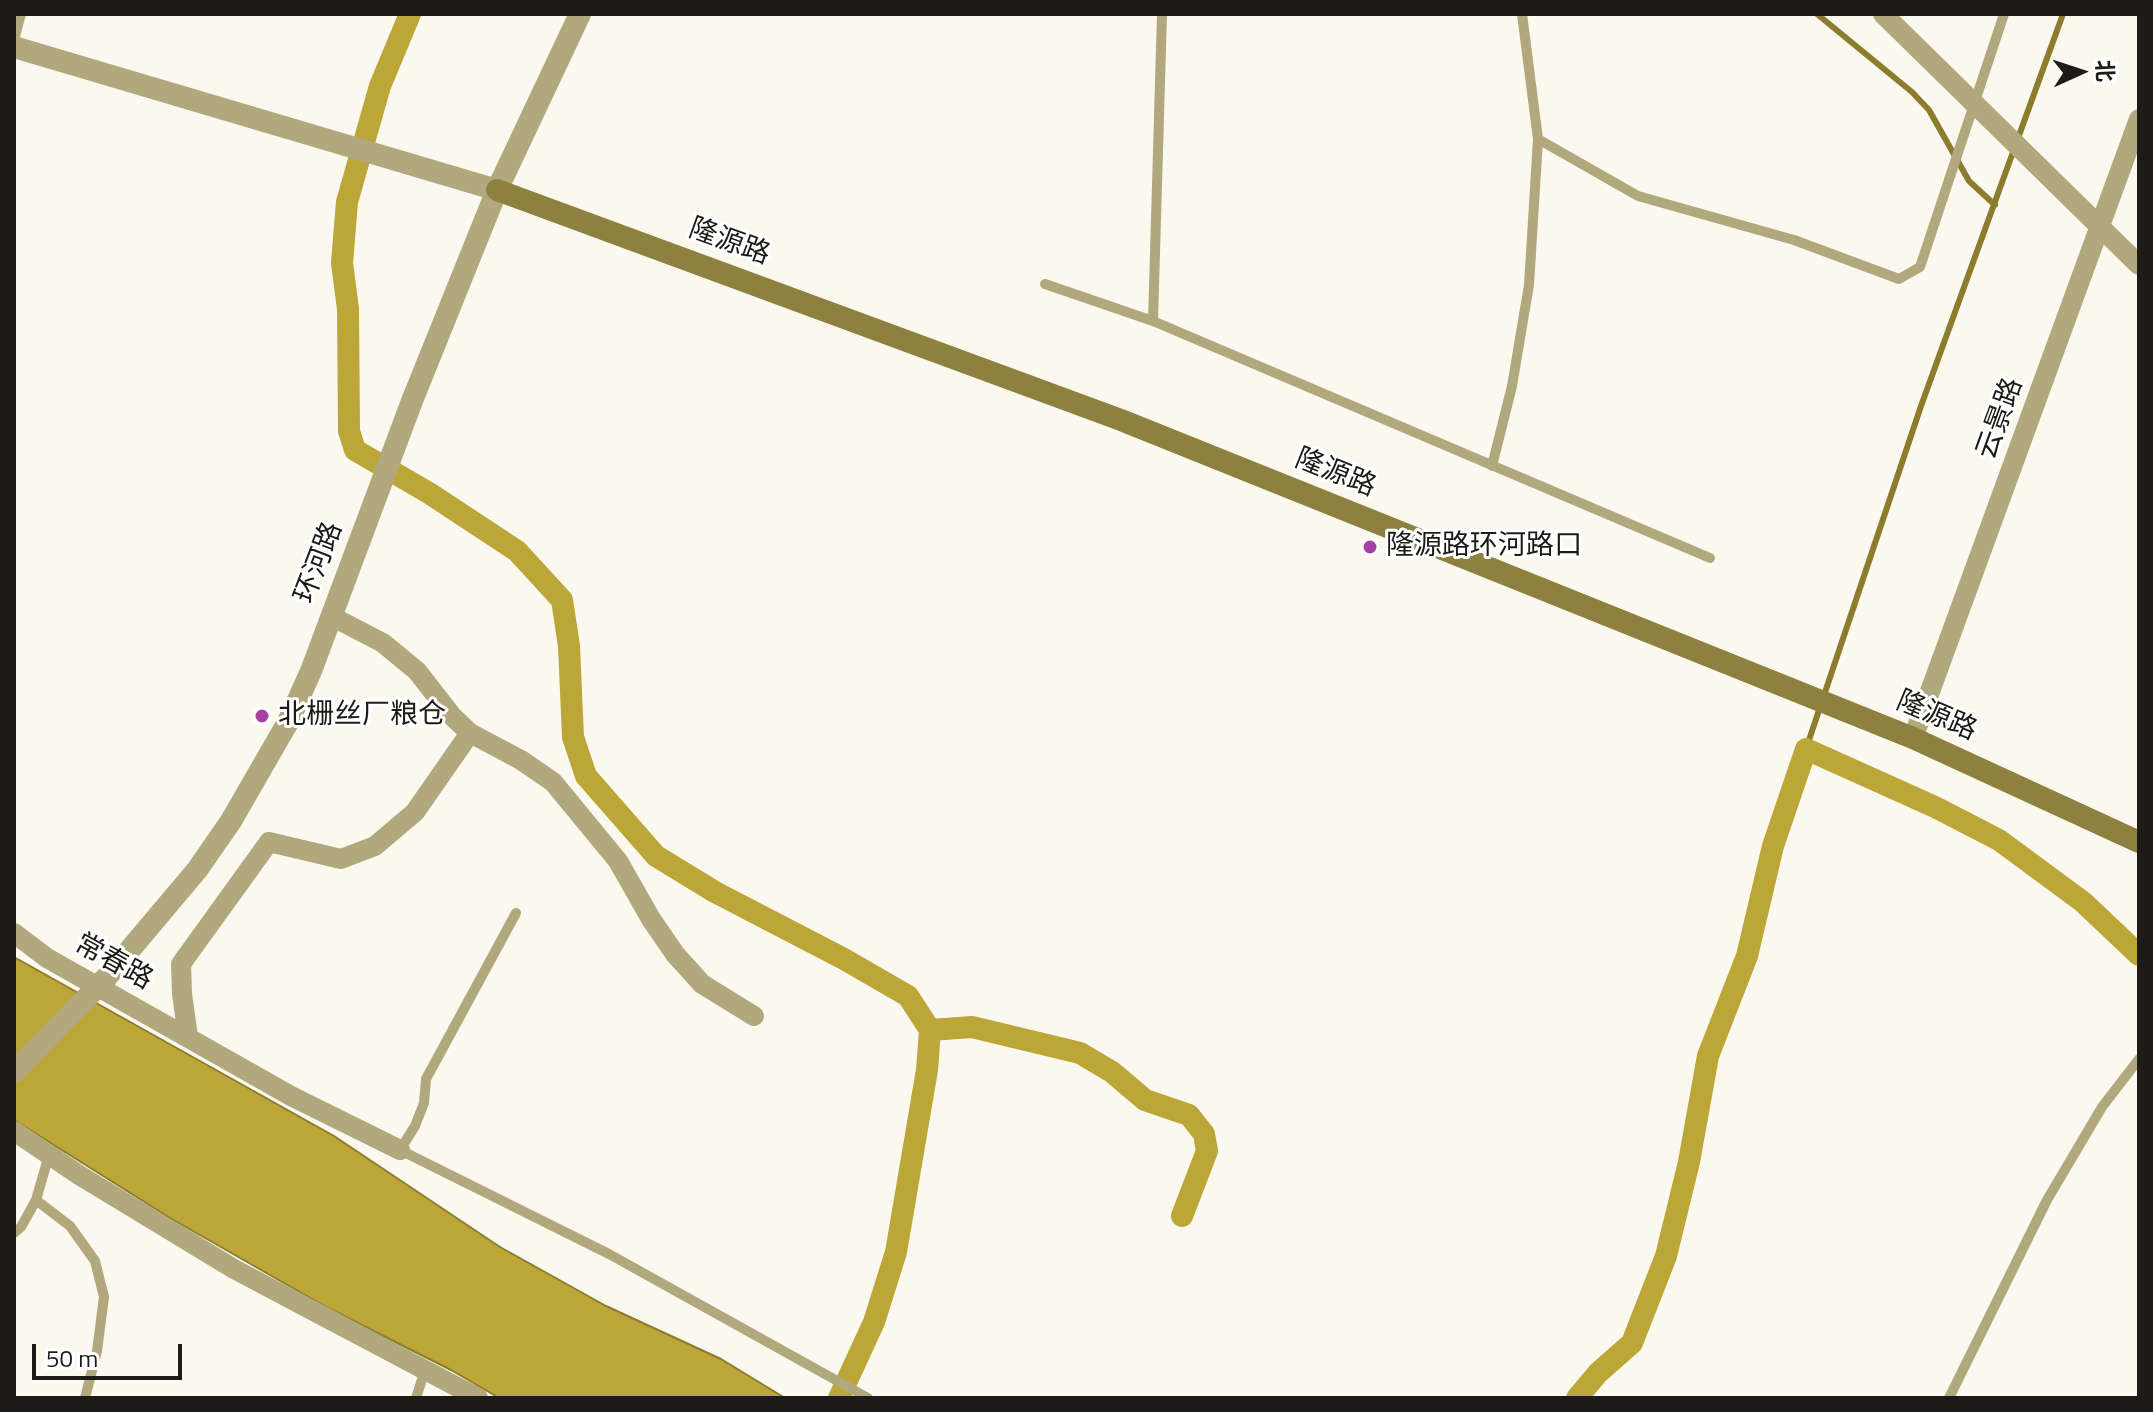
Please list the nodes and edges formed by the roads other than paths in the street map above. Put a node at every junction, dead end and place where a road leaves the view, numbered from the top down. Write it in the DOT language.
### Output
graph roads {
  1 [pos="21,14"];
  2 [pos="580,14"];
  3 [pos="1162,14"];
  4 [pos="1522,14"];
  5 [pos="1883,14"];
  6 [pos="2004,14"];
  7 [pos="14,40"];
  8 [pos="14,47"];
  9 [pos="1975,103"];
  10 [pos="2139,119"];
  11 [pos="1538,139"];
  12 [pos="497,190"];
  13 [pos="2100,228"];
  14 [pos="2139,265"];
  15 [pos="1045,284"];
  16 [pos="1153,321"];
  17 [pos="1492,466"];
  18 [pos="1710,558"];
  19 [pos="331,616"];
  20 [pos="470,733"];
  21 [pos="1913,738"];
  22 [pos="2139,842"];
  23 [pos="516,913"];
  24 [pos="14,933"];
  25 [pos="754,1016"];
  26 [pos="188,1037"];
  27 [pos="2139,1059"];
  28 [pos="14,1072"];
  29 [pos="14,1131"];
  30 [pos="400,1150"];
  31 [pos="49,1155"];
  32 [pos="36,1200"];
  33 [pos="14,1233"];
  34 [pos="425,1370"];
  35 [pos="863,1396"];
  36 [pos="85,1398"];
  37 [pos="416,1398"];
  38 [pos="478,1398"];
  39 [pos="1949,1398"];
  1 -- 7 [label="lane"];
  2 -- 12 [label="street, 环河路"];
  3 -- 16 [label="lane"];
  4 -- 11 [label="lane"];
  5 -- 9 [label="street"];
  6 -- 9 [label="lane"];
  8 -- 12 [label="street"];
  9 -- 11 [label="lane"];
  9 -- 13 [label="street"];
  10 -- 13 [label="street, 云景路"];
  11 -- 17 [label="lane"];
  12 -- 19 [label="street, 环河路"];
  12 -- 21 [label="main road, 隆源路"];
  13 -- 14 [label="street"];
  13 -- 21 [label="street, 云景路"];
  15 -- 16 [label="lane"];
  16 -- 17 [label="lane"];
  17 -- 18 [label="lane"];
  19 -- 20 [label="street"];
  19 -- 28 [label="street, 环河路, bridge"];
  20 -- 25 [label="street"];
  20 -- 26 [label="street"];
  21 -- 22 [label="main road, 隆源路"];
  23 -- 30 [label="lane"];
  24 -- 26 [label="street, 常春路"];
  26 -- 30 [label="street, 常春路"];
  27 -- 39 [label="lane"];
  29 -- 31 [label="street"];
  30 -- 35 [label="lane"];
  31 -- 32 [label="lane"];
  31 -- 34 [label="street"];
  32 -- 33 [label="lane"];
  32 -- 36 [label="lane"];
  34 -- 37 [label="lane"];
  34 -- 38 [label="street"];
}
